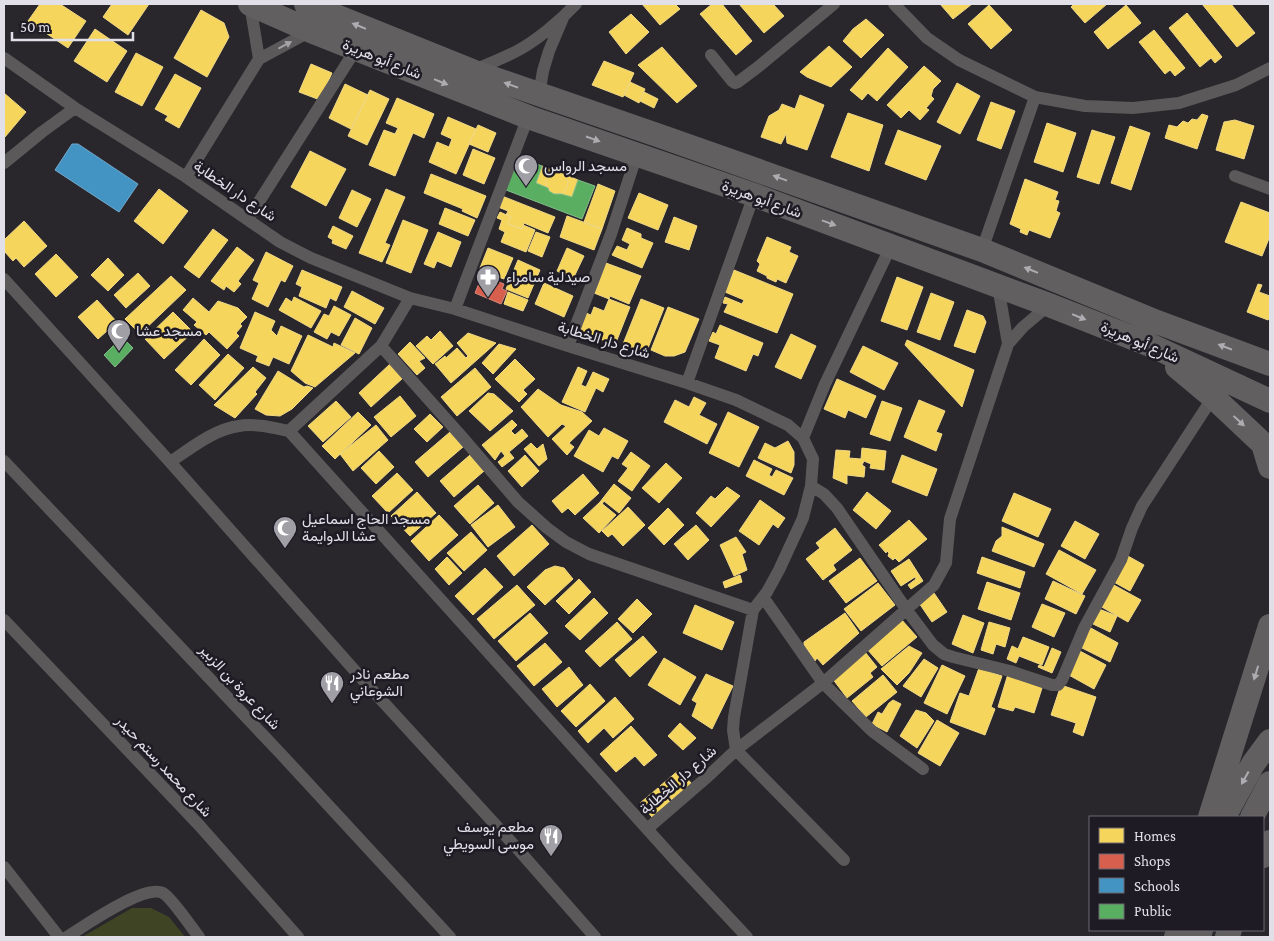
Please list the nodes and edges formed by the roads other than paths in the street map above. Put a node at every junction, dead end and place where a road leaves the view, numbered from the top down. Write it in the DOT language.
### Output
graph roads {
  1 [pos="250,4"];
  2 [pos="306,4"];
  3 [pos="576,4"];
  4 [pos="834,4"];
  5 [pos="894,4"];
  6 [pos="564,16"];
  7 [pos="311,30"];
  8 [pos="356,48"];
  9 [pos="711,55"];
  10 [pos="4,58"];
  11 [pos="259,59"];
  12 [pos="1270,68"];
  13 [pos="472,71"];
  14 [pos="539,95"];
  15 [pos="1035,97"];
  16 [pos="75,108"];
  17 [pos="528,117"];
  18 [pos="660,136"];
  19 [pos="697,149"];
  20 [pos="644,157"];
  21 [pos="4,163"];
  22 [pos="688,173"];
  23 [pos="1235,176"];
  24 [pos="186,177"];
  25 [pos="1270,189"];
  26 [pos="754,195"];
  27 [pos="248,219"];
  28 [pos="891,246"];
  29 [pos="982,250"];
  30 [pos="4,279"];
  31 [pos="998,286"];
  32 [pos="410,298"];
  33 [pos="1049,305"];
  34 [pos="455,309"];
  35 [pos="1008,344"];
  36 [pos="1148,344"];
  37 [pos="381,346"];
  38 [pos="568,346"];
  39 [pos="1270,364"];
  40 [pos="687,383"];
  41 [pos="1213,397"];
  42 [pos="1270,401"];
  43 [pos="289,431"];
  44 [pos="803,438"];
  45 [pos="4,461"];
  46 [pos="170,462"];
  47 [pos="1270,467"];
  48 [pos="811,486"];
  49 [pos="763,597"];
  50 [pos="906,609"];
  51 [pos="752,610"];
  52 [pos="4,620"];
  53 [pos="1270,626"];
  54 [pos="823,683"];
  55 [pos="1270,741"];
  56 [pos="736,750"];
  57 [pos="923,768"];
  58 [pos="1270,784"];
  59 [pos="1210,816"];
  60 [pos="1225,816"];
  61 [pos="1253,816"];
  62 [pos="647,829"];
  63 [pos="1270,842"];
  64 [pos="1264,854"];
  65 [pos="844,860"];
  66 [pos="4,867"];
  67 [pos="59,937"];
  68 [pos="67,937"];
  69 [pos="199,937"];
  70 [pos="298,937"];
  71 [pos="450,937"];
  72 [pos="595,937"];
  73 [pos="748,937"];
  1 -- 7 [label="highway, شارع أبو هريرة"];
  1 -- 11 [label="street"];
  13 -- 2 [label="highway, شارع أبو هريرة, one-way"];
  3 -- 6 [label="street"];
  4 -- 9 [label="street"];
  5 -- 15 [label="street"];
  6 -- 13 [label="street"];
  6 -- 14 [label="street"];
  7 -- 8 [label="highway, شارع أبو هريرة"];
  11 -- 7 [label="street, one-way"];
  8 -- 17 [label="highway, شارع أبو هريرة, one-way"];
  8 -- 27 [label="street"];
  10 -- 16 [label="street, شارع دار الخطابة"];
  11 -- 24 [label="street"];
  12 -- 15 [label="street"];
  14 -- 13 [label="highway, شارع أبو هريرة, one-way"];
  14 -- 18 [label="highway, شارع أبو هريرة"];
  15 -- 29 [label="street"];
  16 -- 21 [label="street"];
  16 -- 24 [label="street, شارع دار الخطابة"];
  17 -- 20 [label="highway, شارع أبو هريرة, one-way"];
  17 -- 34 [label="street"];
  18 -- 19 [label="highway, شارع أبو هريرة"];
  18 -- 20 [label="highway"];
  19 -- 22 [label="highway"];
  29 -- 19 [label="highway, شارع أبو هريرة, one-way"];
  20 -- 22 [label="highway, شارع أبو هريرة"];
  20 -- 38 [label="street"];
  22 -- 26 [label="highway, شارع أبو هريرة"];
  23 -- 25 [label="street"];
  24 -- 27 [label="street, شارع دار الخطابة"];
  26 -- 28 [label="highway, شارع أبو هريرة, one-way"];
  26 -- 40 [label="street"];
  27 -- 32 [label="street, شارع دار الخطابة"];
  28 -- 31 [label="highway, شارع أبو هريرة"];
  28 -- 44 [label="street"];
  39 -- 29 [label="highway, شارع أبو هريرة, one-way"];
  30 -- 46 [label="street"];
  31 -- 33 [label="highway, شارع أبو هريرة"];
  31 -- 35 [label="street"];
  32 -- 34 [label="street, شارع دار الخطابة"];
  32 -- 37 [label="street"];
  33 -- 35 [label="street"];
  33 -- 36 [label="highway, شارع أبو هريرة, one-way"];
  34 -- 38 [label="street, شارع دار الخطابة"];
  35 -- 50 [label="street"];
  36 -- 41 [label="highway"];
  36 -- 42 [label="highway, شارع أبو هريرة"];
  37 -- 43 [label="street"];
  37 -- 51 [label="street"];
  38 -- 40 [label="street, شارع دار الخطابة"];
  40 -- 44 [label="street, شارع دار الخطابة"];
  41 -- 47 [label="highway, one-way"];
  41 -- 50 [label="street"];
  43 -- 46 [label="street"];
  43 -- 62 [label="street"];
  44 -- 48 [label="street, شارع دار الخطابة"];
  45 -- 71 [label="street, شارع عروة بن الزبير"];
  46 -- 72 [label="street"];
  48 -- 49 [label="street, شارع دار الخطابة"];
  48 -- 50 [label="street"];
  49 -- 51 [label="street, شارع دار الخطابة"];
  49 -- 54 [label="street"];
  50 -- 54 [label="street"];
  51 -- 56 [label="street, شارع دار الخطابة"];
  52 -- 70 [label="street, شارع محمد رستم حيدر"];
  53 -- 59 [label="highway, one-way"];
  54 -- 56 [label="street"];
  54 -- 57 [label="street"];
  55 -- 60 [label="highway, one-way"];
  56 -- 62 [label="street, شارع دار الخطابة"];
  56 -- 65 [label="street"];
  58 -- 61 [label="highway"];
  62 -- 73 [label="street"];
  63 -- 64 [label="highway"];
  66 -- 67 [label="street"];
  68 -- 69 [label="street"];
}
